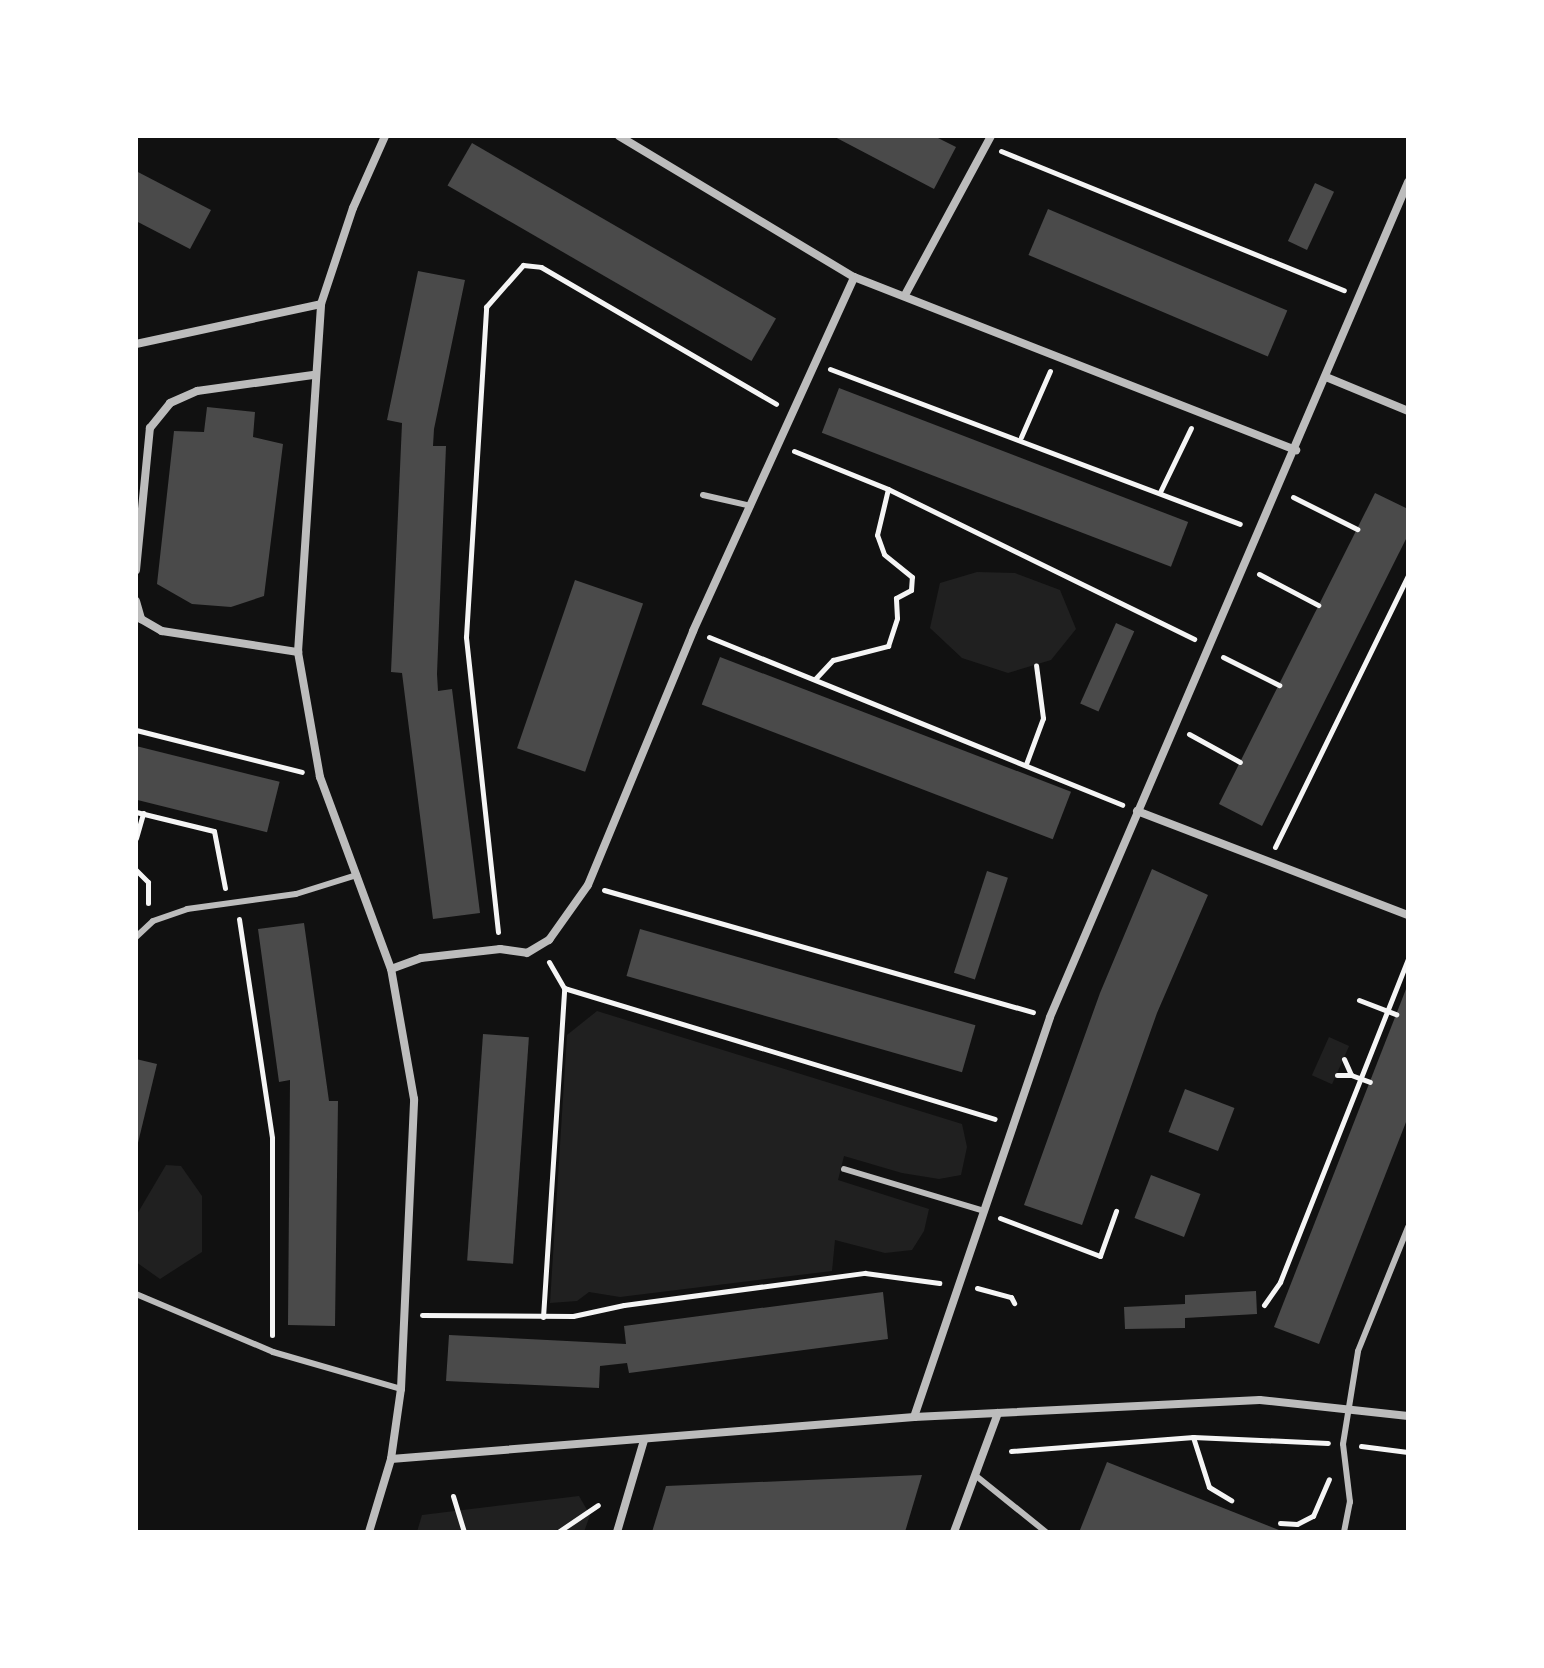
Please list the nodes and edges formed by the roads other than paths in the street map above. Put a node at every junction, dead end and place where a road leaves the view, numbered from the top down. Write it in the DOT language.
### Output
graph roads {
  1 [pos="385,136"];
  2 [pos="619,136"];
  3 [pos="988,140"];
  4 [pos="1408,182"];
  5 [pos="854,277"];
  6 [pos="905,295"];
  7 [pos="321,304"];
  8 [pos="136,344"];
  9 [pos="313,375"];
  10 [pos="1326,377"];
  11 [pos="1408,411"];
  12 [pos="1296,450"];
  13 [pos="703,495"];
  14 [pos="751,506"];
  15 [pos="136,570"];
  16 [pos="136,601"];
  17 [pos="298,652"];
  18 [pos="1137,811"];
  19 [pos="357,875"];
  20 [pos="1408,915"];
  21 [pos="136,937"];
  22 [pos="391,969"];
  23 [pos="844,1169"];
  24 [pos="984,1211"];
  25 [pos="1408,1227"];
  26 [pos="136,1294"];
  27 [pos="401,1389"];
  28 [pos="1346,1409"];
  29 [pos="998,1413"];
  30 [pos="1408,1416"];
  31 [pos="914,1417"];
  32 [pos="644,1440"];
  33 [pos="391,1459"];
  34 [pos="975,1475"];
  35 [pos="369,1532"];
  36 [pos="617,1532"];
  37 [pos="954,1532"];
  38 [pos="1046,1532"];
  39 [pos="1344,1532"];
  1 -- 7 [label="street"];
  2 -- 5 [label="street"];
  3 -- 6 [label="street"];
  4 -- 10 [label="street"];
  5 -- 6 [label="street"];
  5 -- 14 [label="street"];
  6 -- 12 [label="street"];
  7 -- 8 [label="street"];
  7 -- 9 [label="street"];
  9 -- 15 [label="street"];
  9 -- 17 [label="street"];
  10 -- 11 [label="street"];
  10 -- 12 [label="street"];
  12 -- 18 [label="street"];
  13 -- 14 [label="lane"];
  14 -- 22 [label="street"];
  16 -- 17 [label="street"];
  17 -- 19 [label="street"];
  18 -- 20 [label="street"];
  18 -- 24 [label="street"];
  19 -- 21 [label="lane"];
  19 -- 22 [label="street"];
  22 -- 27 [label="street"];
  23 -- 24 [label="lane"];
  24 -- 31 [label="street"];
  25 -- 28 [label="lane"];
  26 -- 27 [label="lane"];
  27 -- 33 [label="street"];
  28 -- 29 [label="street"];
  28 -- 30 [label="street"];
  28 -- 39 [label="lane"];
  29 -- 31 [label="street"];
  29 -- 34 [label="street"];
  31 -- 32 [label="street"];
  32 -- 33 [label="street"];
  32 -- 36 [label="street"];
  33 -- 35 [label="street"];
  34 -- 37 [label="street"];
  34 -- 38 [label="lane"];
}
